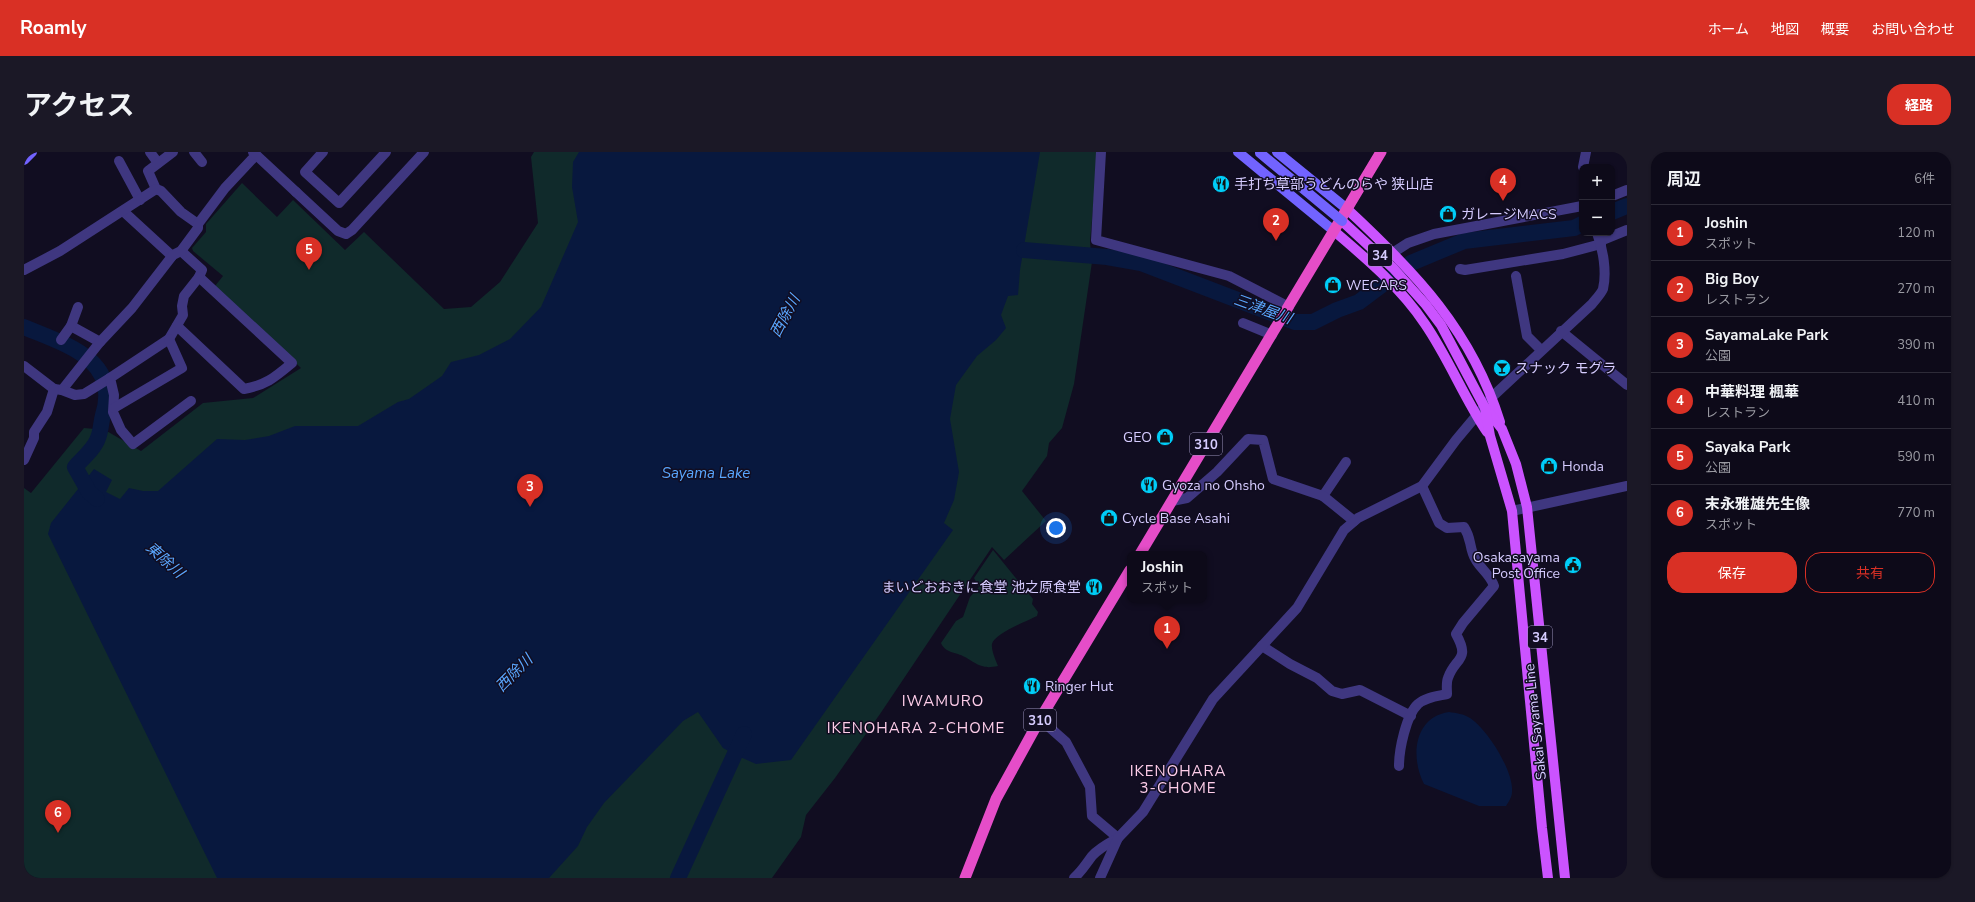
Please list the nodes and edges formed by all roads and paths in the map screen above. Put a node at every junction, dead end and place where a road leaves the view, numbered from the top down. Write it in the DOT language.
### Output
graph roads {
  1 [pos="32,152"];
  2 [pos="150,152"];
  3 [pos="173,152"];
  4 [pos="194,152"];
  5 [pos="323,152"];
  6 [pos="386,152"];
  7 [pos="424,152"];
  8 [pos="1101,152"];
  9 [pos="1238,152"];
  10 [pos="1260,152"];
  11 [pos="1381,152"];
  12 [pos="1586,152"];
  13 [pos="256,153"];
  14 [pos="1279,153"];
  15 [pos="24,160"];
  16 [pos="119,161"];
  17 [pos="202,162"];
  18 [pos="158,163"];
  19 [pos="1584,164"];
  20 [pos="156,189"];
  21 [pos="1627,190"];
  22 [pos="1615,195"];
  23 [pos="140,200"];
  24 [pos="1579,207"];
  25 [pos="1347,210"];
  26 [pos="123,211"];
  27 [pos="198,224"];
  28 [pos="1627,230"];
  29 [pos="1334,231"];
  30 [pos="1600,239"];
  31 [pos="181,251"];
  32 [pos="1396,254"];
  33 [pos="172,256"];
  34 [pos="1460,269"];
  35 [pos="24,270"];
  36 [pos="1516,276"];
  37 [pos="199,277"];
  38 [pos="78,307"];
  39 [pos="1288,309"];
  40 [pos="1243,323"];
  41 [pos="71,326"];
  42 [pos="177,326"];
  43 [pos="1562,331"];
  44 [pos="1272,335"];
  45 [pos="169,339"];
  46 [pos="61,340"];
  47 [pos="100,342"];
  48 [pos="1541,350"];
  49 [pos="24,366"];
  50 [pos="106,380"];
  51 [pos="1627,385"];
  52 [pos="58,390"];
  53 [pos="1492,397"];
  54 [pos="191,401"];
  55 [pos="1484,406"];
  56 [pos="114,408"];
  57 [pos="1476,416"];
  58 [pos="1502,430"];
  59 [pos="1490,436"];
  60 [pos="24,460"];
  61 [pos="1346,462"];
  62 [pos="1422,486"];
  63 [pos="1627,486"];
  64 [pos="1323,496"];
  65 [pos="1172,501"];
  66 [pos="1527,507"];
  67 [pos="1512,511"];
  68 [pos="1354,521"];
  69 [pos="1142,551"];
  70 [pos="1127,575"];
  71 [pos="1262,646"];
  72 [pos="1411,716"];
  73 [pos="1040,719"];
  74 [pos="1399,766"];
  75 [pos="1118,838"];
  76 [pos="965,878"];
  77 [pos="1074,878"];
  78 [pos="1100,878"];
  79 [pos="1548,878"];
  80 [pos="1566,878"];
  1 -- 15 [label="main road"];
  2 -- 18 [label="street"];
  3 -- 18 [label="street"];
  4 -- 17 [label="street"];
  5 -- 6 [label="street"];
  7 -- 13 [label="street"];
  8 -- 39 [label="street"];
  9 -- 29 [label="main road"];
  10 -- 55 [label="main road, Sakai Sayama Line / 34, bridge"];
  11 -- 25 [label="highway, 310"];
  12 -- 19 [label="street"];
  13 -- 27 [label="street"];
  14 -- 25 [label="main road"];
  16 -- 23 [label="street"];
  18 -- 20 [label="street"];
  20 -- 23 [label="street"];
  20 -- 27 [label="street"];
  21 -- 22 [label="street"];
  23 -- 26 [label="street"];
  24 -- 32 [label="street"];
  25 -- 29 [label="highway, 310"];
  25 -- 32 [label="main road"];
  26 -- 33 [label="street"];
  26 -- 35 [label="street"];
  27 -- 31 [label="street"];
  28 -- 30 [label="street"];
  29 -- 39 [label="highway, 310"];
  29 -- 57 [label="main road"];
  30 -- 34 [label="street"];
  30 -- 43 [label="street"];
  31 -- 33 [label="street"];
  31 -- 37 [label="street"];
  32 -- 53 [label="main road"];
  33 -- 47 [label="street"];
  36 -- 48 [label="street"];
  37 -- 42 [label="street"];
  37 -- 42 [label="street"];
  38 -- 41 [label="street"];
  39 -- 44 [label="highway, 310"];
  40 -- 44 [label="street"];
  41 -- 46 [label="street"];
  41 -- 47 [label="street"];
  42 -- 45 [label="street"];
  43 -- 48 [label="street"];
  43 -- 51 [label="street"];
  44 -- 65 [label="highway, 310"];
  45 -- 50 [label="street"];
  45 -- 56 [label="street"];
  47 -- 52 [label="street"];
  48 -- 53 [label="street"];
  49 -- 52 [label="street"];
  50 -- 52 [label="street"];
  50 -- 56 [label="street"];
  52 -- 60 [label="street"];
  53 -- 55 [label="street"];
  53 -- 58 [label="main road"];
  54 -- 56 [label="street"];
  55 -- 57 [label="street"];
  55 -- 58 [label="main road, Sakai Sayama Line / 34"];
  55 -- 59 [label="main road, Sakai Sayama Line / 34"];
  57 -- 59 [label="main road"];
  57 -- 62 [label="street"];
  58 -- 66 [label="main road, Sakai Sayama Line / 34"];
  59 -- 67 [label="main road, Sakai Sayama Line / 34"];
  61 -- 64 [label="street"];
  62 -- 68 [label="street"];
  62 -- 72 [label="street"];
  63 -- 66 [label="street"];
  64 -- 65 [label="street"];
  64 -- 68 [label="street"];
  65 -- 69 [label="highway, 310"];
  66 -- 67 [label="street"];
  66 -- 80 [label="main road, Sakai Sayama Line / 34"];
  67 -- 79 [label="main road, Sakai Sayama Line / 34"];
  68 -- 71 [label="street"];
  70 -- 73 [label="highway, 310"];
  71 -- 72 [label="street"];
  71 -- 75 [label="street"];
  72 -- 74 [label="street"];
  73 -- 75 [label="street"];
  73 -- 76 [label="highway, 310"];
  75 -- 77 [label="street"];
  75 -- 78 [label="street"];
}
